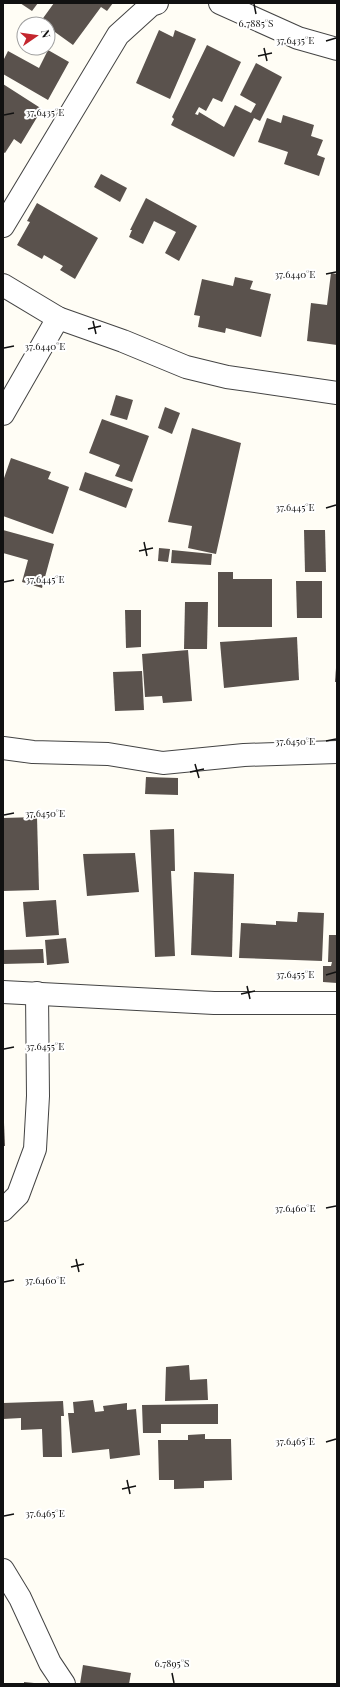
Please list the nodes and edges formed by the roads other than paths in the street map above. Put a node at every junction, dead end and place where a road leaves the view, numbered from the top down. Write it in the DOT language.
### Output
graph roads {
  1 [pos="220,3"];
  2 [pos="154,4"];
  3 [pos="337,48"];
  4 [pos="3,226"];
  5 [pos="3,284"];
  6 [pos="58,318"];
  7 [pos="337,392"];
  8 [pos="3,414"];
  9 [pos="3,748"];
  10 [pos="337,752"];
  11 [pos="3,992"];
  12 [pos="37,993"];
  13 [pos="337,1003"];
  14 [pos="3,1210"];
  15 [pos="3,1570"];
  16 [pos="64,1684"];
  1 -- 3 [label="street"];
  2 -- 4 [label="street"];
  5 -- 6 [label="street"];
  6 -- 7 [label="street"];
  6 -- 8 [label="street"];
  9 -- 10 [label="street"];
  11 -- 12 [label="street"];
  12 -- 13 [label="street"];
  12 -- 14 [label="street"];
  15 -- 16 [label="street"];
}
